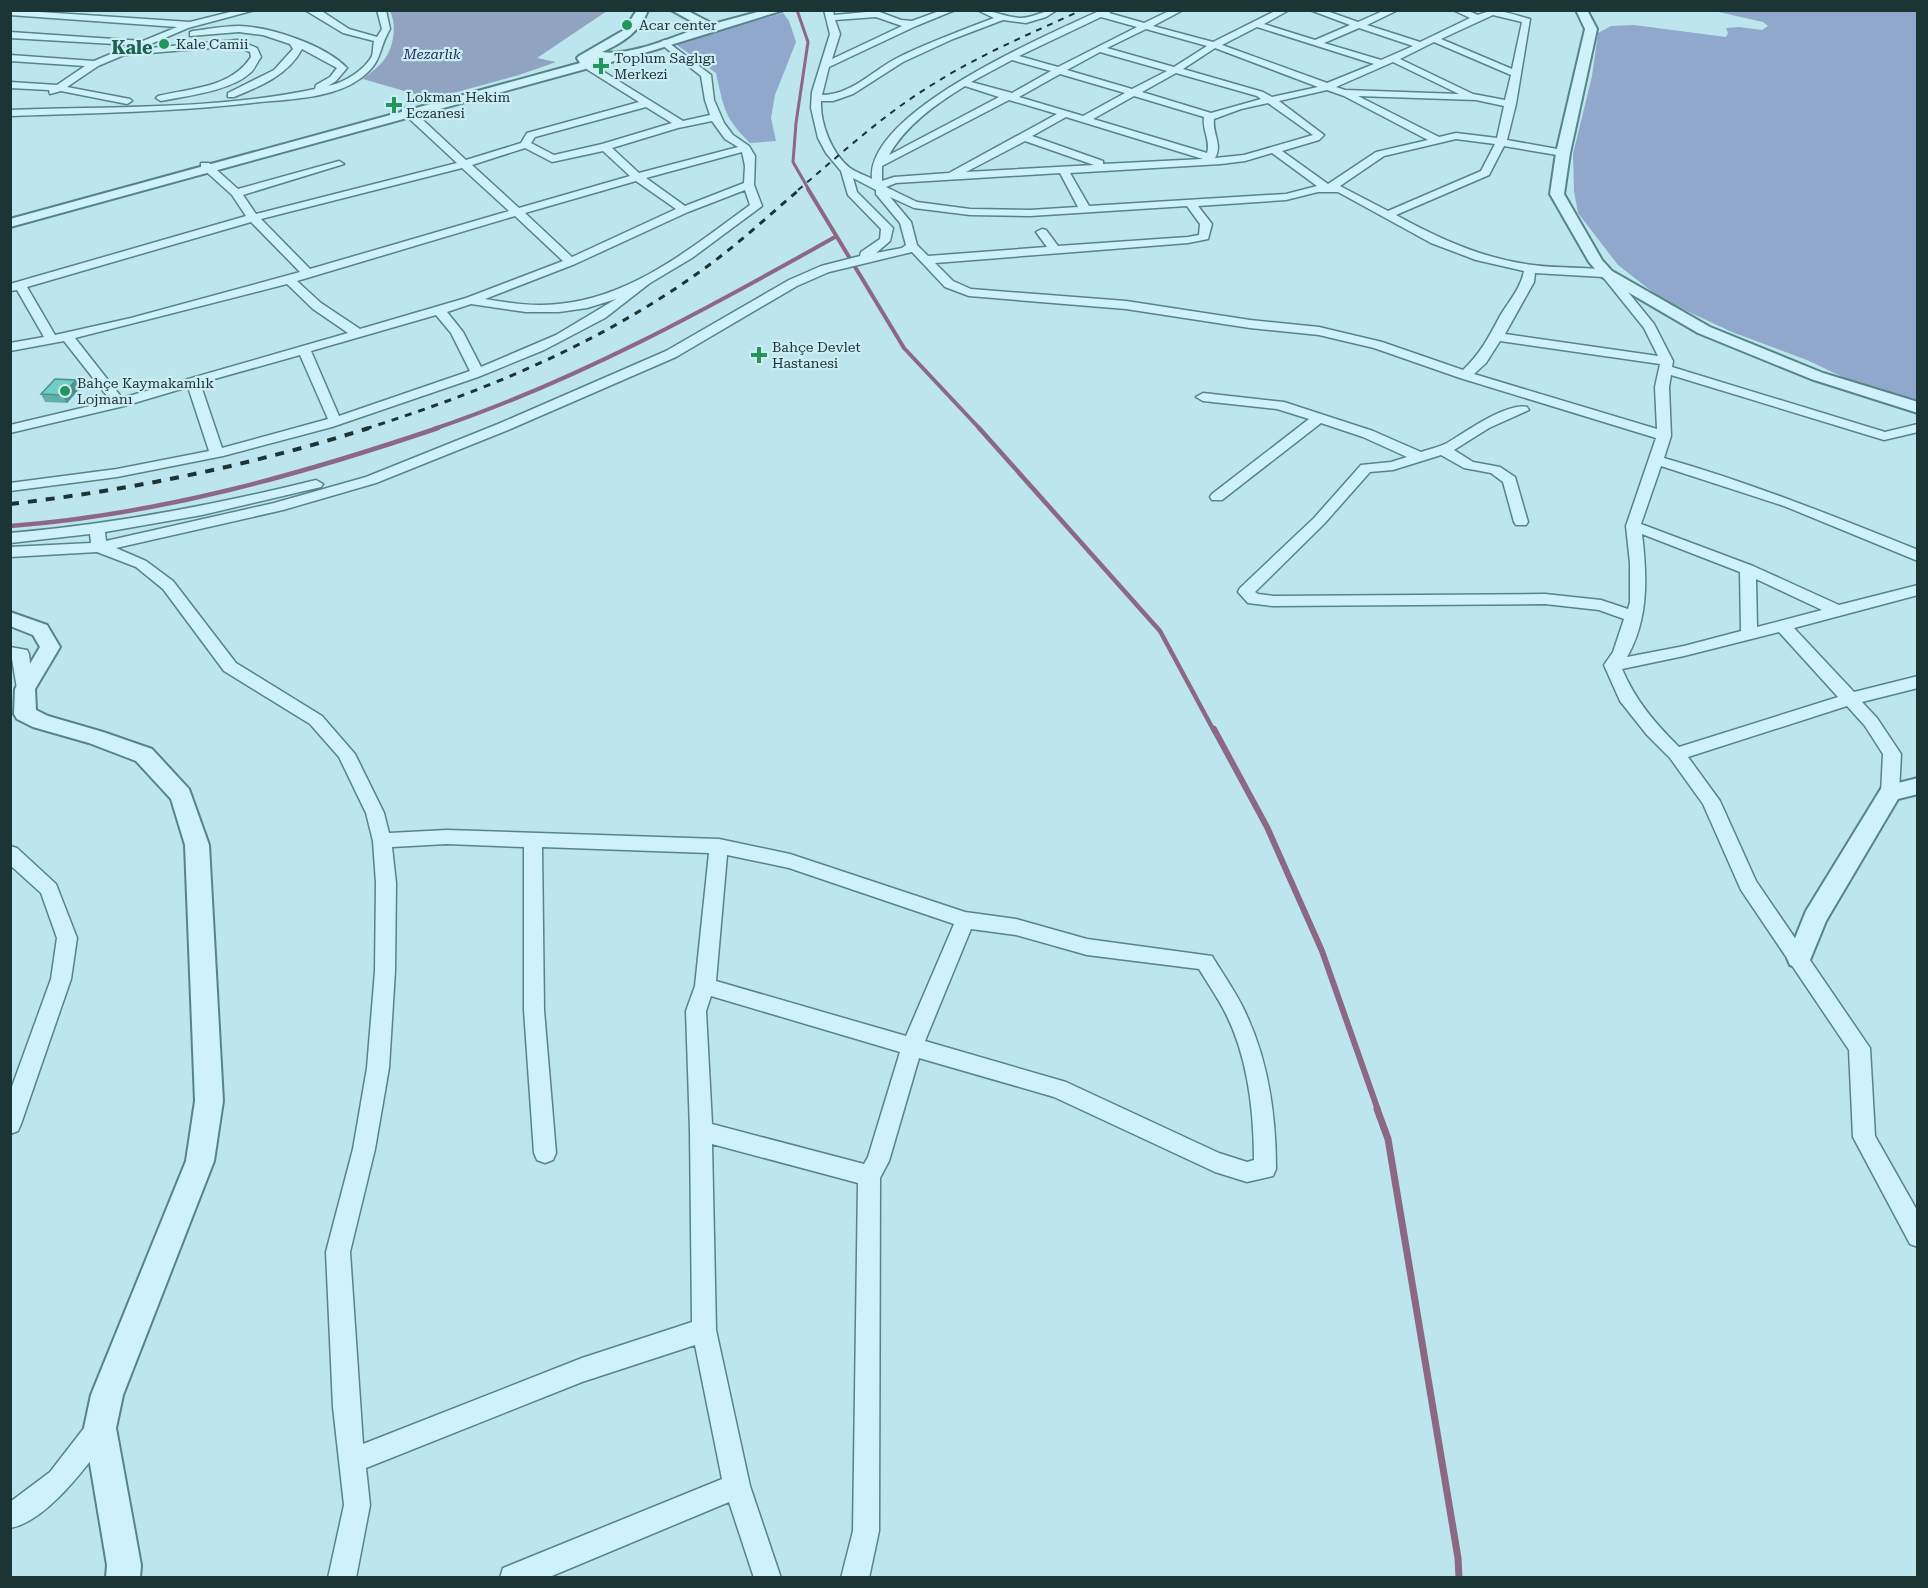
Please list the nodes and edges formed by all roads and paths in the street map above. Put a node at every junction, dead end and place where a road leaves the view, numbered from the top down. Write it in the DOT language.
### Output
graph roads {
  1 [pos="218,10"];
  2 [pos="251,10"];
  3 [pos="309,10"];
  4 [pos="381,10"];
  5 [pos="643,10"];
  6 [pos="654,10"];
  7 [pos="778,10"];
  8 [pos="951,10"];
  9 [pos="981,10"];
  10 [pos="1053,10"];
  11 [pos="1179,10"];
  12 [pos="1285,10"];
  13 [pos="1314,10"];
  14 [pos="1394,10"];
  15 [pos="1457,10"];
  16 [pos="1581,10"];
  17 [pos="683,11"];
  18 [pos="1494,11"];
  19 [pos="10,12"];
  20 [pos="879,12"];
  21 [pos="1105,12"];
  22 [pos="829,14"];
  23 [pos="1001,18"];
  24 [pos="1477,18"];
  25 [pos="913,24"];
  26 [pos="1255,24"];
  27 [pos="1360,24"];
  28 [pos="1144,26"];
  29 [pos="712,28"];
  30 [pos="191,29"];
  31 [pos="10,35"];
  32 [pos="1434,39"];
  33 [pos="379,40"];
  34 [pos="294,43"];
  35 [pos="665,43"];
  36 [pos="1316,43"];
  37 [pos="145,44"];
  38 [pos="1214,45"];
  39 [pos="1420,45"];
  40 [pos="860,47"];
  41 [pos="1100,49"];
  42 [pos="125,52"];
  43 [pos="614,52"];
  44 [pos="881,53"];
  45 [pos="891,56"];
  46 [pos="1010,56"];
  47 [pos="10,58"];
  48 [pos="594,58"];
  49 [pos="1391,58"];
  50 [pos="901,59"];
  51 [pos="1380,63"];
  52 [pos="95,64"];
  53 [pos="826,65"];
  54 [pos="1176,69"];
  55 [pos="1057,72"];
  56 [pos="1517,74"];
  57 [pos="964,82"];
  58 [pos="10,85"];
  59 [pos="1329,86"];
  60 [pos="59,88"];
  61 [pos="313,91"];
  62 [pos="1133,93"];
  63 [pos="1344,93"];
  64 [pos="1011,96"];
  65 [pos="1476,97"];
  66 [pos="817,98"];
  67 [pos="1271,100"];
  68 [pos="648,103"];
  69 [pos="1510,104"];
  70 [pos="201,106"];
  71 [pos="12,112"];
  72 [pos="408,112"];
  73 [pos="1066,113"];
  74 [pos="715,117"];
  75 [pos="1211,117"];
  76 [pos="1085,119"];
  77 [pos="681,124"];
  78 [pos="1024,137"];
  79 [pos="1439,141"];
  80 [pos="1502,142"];
  81 [pos="525,145"];
  82 [pos="605,147"];
  83 [pos="745,148"];
  84 [pos="1273,149"];
  85 [pos="1563,153"];
  86 [pos="1208,160"];
  87 [pos="339,164"];
  88 [pos="464,164"];
  89 [pos="877,165"];
  90 [pos="1110,166"];
  91 [pos="207,167"];
  92 [pos="1062,169"];
  93 [pos="846,170"];
  94 [pos="636,176"];
  95 [pos="951,176"];
  96 [pos="749,185"];
  97 [pos="878,186"];
  98 [pos="1328,189"];
  99 [pos="236,193"];
  100 [pos="1191,204"];
  101 [pos="1085,209"];
  102 [pos="684,210"];
  103 [pos="517,213"];
  104 [pos="1387,215"];
  105 [pos="253,218"];
  106 [pos="10,221"];
  107 [pos="1042,232"];
  108 [pos="912,246"];
  109 [pos="1054,249"];
  110 [pos="863,256"];
  111 [pos="924,260"];
  112 [pos="571,262"];
  113 [pos="1530,269"];
  114 [pos="1608,274"];
  115 [pos="309,275"];
  116 [pos="651,276"];
  117 [pos="290,280"];
  118 [pos="15,287"];
  119 [pos="470,301"];
  120 [pos="438,309"];
  121 [pos="357,333"];
  122 [pos="1497,337"];
  123 [pos="68,338"];
  124 [pos="52,340"];
  125 [pos="10,347"];
  126 [pos="304,350"];
  127 [pos="1667,365"];
  128 [pos="477,372"];
  129 [pos="1465,375"];
  130 [pos="194,381"];
  131 [pos="1203,397"];
  132 [pos="119,404"];
  133 [pos="1917,408"];
  134 [pos="1522,410"];
  135 [pos="1320,417"];
  136 [pos="335,421"];
  137 [pos="1917,428"];
  138 [pos="10,429"];
  139 [pos="1664,436"];
  140 [pos="1441,449"];
  141 [pos="217,453"];
  142 [pos="1420,457"];
  143 [pos="1656,460"];
  144 [pos="10,487"];
  145 [pos="1216,497"];
  146 [pos="1521,522"];
  147 [pos="1633,526"];
  148 [pos="10,538"];
  149 [pos="98,538"];
  150 [pos="10,552"];
  151 [pos="1917,556"];
  152 [pos="1748,569"];
  153 [pos="1917,591"];
  154 [pos="1838,611"];
  155 [pos="1633,617"];
  156 [pos="10,618"];
  157 [pos="1783,626"];
  158 [pos="1749,634"];
  159 [pos="10,652"];
  160 [pos="1612,665"];
  161 [pos="1917,682"];
  162 [pos="1851,699"];
  163 [pos="20,707"];
  164 [pos="1676,754"];
  165 [pos="1917,786"];
  166 [pos="1890,793"];
  167 [pos="533,840"];
  168 [pos="382,841"];
  169 [pos="719,846"];
  170 [pos="10,853"];
  171 [pos="965,920"];
  172 [pos="1799,958"];
  173 [pos="705,986"];
  174 [pos="912,1047"];
  175 [pos="10,1124"];
  176 [pos="701,1131"];
  177 [pos="545,1153"];
  178 [pos="869,1176"];
  179 [pos="1917,1236"];
  180 [pos="704,1330"];
  181 [pos="100,1428"];
  182 [pos="352,1461"];
  183 [pos="737,1486"];
  184 [pos="12,1519"];
  185 [pos="123,1578"];
  186 [pos="342,1578"];
  187 [pos="513,1578"];
  188 [pos="768,1578"];
  189 [pos="855,1578"];
  1 -- 30 [label="street"];
  2 -- 30 [label="street"];
  3 -- 33 [label="street"];
  4 -- 33 [label="street"];
  5 -- 48 [label="street"];
  6 -- 43 [label="street"];
  7 -- 29 [label="street"];
  8 -- 25 [label="street"];
  9 -- 23 [label="street"];
  10 -- 23 [label="street"];
  11 -- 28 [label="street"];
  12 -- 26 [label="street"];
  13 -- 27 [label="street"];
  14 -- 27 [label="street"];
  15 -- 24 [label="street"];
  16 -- 85 [label="street"];
  17 -- 29 [label="street"];
  18 -- 24 [label="street"];
  18 -- 56 [label="street"];
  19 -- 30 [label="street"];
  20 -- 22 [label="street"];
  20 -- 25 [label="street"];
  21 -- 28 [label="street"];
  21 -- 46 [label="street"];
  22 -- 53 [label="street"];
  23 -- 50 [label="street"];
  24 -- 32 [label="street"];
  25 -- 40 [label="street"];
  26 -- 36 [label="street"];
  26 -- 38 [label="street"];
  27 -- 36 [label="street"];
  27 -- 39 [label="street"];
  28 -- 38 [label="street"];
  28 -- 41 [label="street"];
  29 -- 35 [label="street"];
  30 -- 34 [label="street"];
  30 -- 37 [label="street"];
  31 -- 37 [label="street"];
  32 -- 39 [label="street"];
  32 -- 56 [label="street"];
  33 -- 61 [label="street"];
  34 -- 61 [label="street"];
  34 -- 70 [label="street"];
  35 -- 43 [label="street"];
  35 -- 48 [label="street"];
  35 -- 74 [label="street"];
  36 -- 51 [label="street"];
  37 -- 42 [label="street"];
  38 -- 54 [label="street"];
  38 -- 59 [label="street"];
  39 -- 49 [label="street"];
  40 -- 44 [label="street"];
  40 -- 53 [label="street"];
  41 -- 54 [label="street"];
  41 -- 55 [label="street"];
  42 -- 52 [label="street"];
  42 -- 60 [label="street"];
  43 -- 48 [label="street"];
  45 -- 50 [label="street"];
  46 -- 55 [label="street"];
  46 -- 57 [label="street"];
  47 -- 52 [label="street"];
  48 -- 68 [label="street"];
  48 -- 72 [label="street"];
  49 -- 51 [label="street"];
  49 -- 65 [label="street"];
  50 -- 66 [label="street"];
  51 -- 59 [label="street"];
  52 -- 60 [label="street"];
  53 -- 66 [label="street"];
  54 -- 62 [label="street"];
  54 -- 67 [label="street"];
  55 -- 62 [label="street"];
  55 -- 64 [label="street"];
  56 -- 69 [label="street"];
  57 -- 64 [label="street"];
  57 -- 89 [label="street"];
  58 -- 60 [label="street"];
  59 -- 63 [label="street"];
  59 -- 67 [label="street"];
  60 -- 71 [label="street"];
  61 -- 70 [label="street"];
  62 -- 75 [label="street"];
  62 -- 76 [label="street"];
  63 -- 65 [label="street"];
  63 -- 79 [label="street"];
  64 -- 73 [label="street"];
  64 -- 89 [label="street"];
  65 -- 69 [label="street"];
  66 -- 93 [label="street"];
  67 -- 75 [label="street"];
  67 -- 84 [label="street"];
  68 -- 77 [label="street"];
  68 -- 81 [label="street"];
  69 -- 80 [label="street"];
  70 -- 71 [label="street"];
  72 -- 88 [label="street"];
  72 -- 91 [label="street"];
  73 -- 76 [label="street"];
  73 -- 78 [label="street"];
  74 -- 77 [label="street"];
  74 -- 83 [label="street"];
  75 -- 86 [label="street"];
  76 -- 86 [label="street"];
  77 -- 82 [label="street"];
  78 -- 90 [label="street"];
  78 -- 95 [label="street"];
  79 -- 80 [label="street"];
  79 -- 98 [label="street"];
  80 -- 85 [label="street"];
  80 -- 104 [label="street"];
  81 -- 82 [label="street"];
  81 -- 88 [label="street"];
  82 -- 94 [label="street"];
  83 -- 94 [label="street"];
  83 -- 96 [label="street"];
  84 -- 86 [label="street"];
  84 -- 98 [label="street"];
  85 -- 114 [label="street"];
  86 -- 90 [label="street"];
  87 -- 99 [label="street"];
  88 -- 103 [label="street"];
  88 -- 105 [label="street"];
  89 -- 97 [label="street"];
  90 -- 92 [label="street"];
  91 -- 99 [label="street"];
  91 -- 106 [label="street"];
  92 -- 95 [label="street"];
  92 -- 101 [label="street"];
  93 -- 97 [label="street"];
  93 -- 108 [label="street"];
  93 -- 110 [label="street"];
  94 -- 102 [label="street"];
  94 -- 103 [label="street"];
  95 -- 97 [label="street"];
  96 -- 102 [label="street"];
  96 -- 116 [label="street"];
  97 -- 101 [label="street"];
  98 -- 100 [label="street"];
  98 -- 104 [label="street"];
  99 -- 105 [label="street"];
  100 -- 101 [label="street"];
  100 -- 109 [label="street"];
  102 -- 112 [label="street"];
  103 -- 112 [label="street"];
  103 -- 115 [label="street"];
  104 -- 113 [label="street"];
  105 -- 115 [label="street"];
  105 -- 118 [label="street"];
  107 -- 109 [label="street"];
  108 -- 110 [label="street"];
  108 -- 111 [label="street"];
  109 -- 111 [label="street"];
  110 -- 149 [label="street"];
  111 -- 129 [label="street"];
  112 -- 119 [label="street"];
  113 -- 114 [label="street"];
  113 -- 122 [label="street"];
  114 -- 127 [label="street"];
  114 -- 133 [label="street"];
  115 -- 117 [label="street"];
  116 -- 119 [label="street"];
  116 -- 128 [label="street"];
  117 -- 121 [label="street"];
  117 -- 123 [label="street"];
  118 -- 124 [label="street"];
  119 -- 120 [label="street"];
  120 -- 121 [label="street"];
  120 -- 128 [label="street"];
  121 -- 126 [label="street"];
  122 -- 127 [label="street"];
  122 -- 129 [label="street"];
  123 -- 124 [label="street"];
  123 -- 132 [label="street"];
  124 -- 125 [label="street"];
  126 -- 130 [label="street"];
  126 -- 136 [label="street"];
  127 -- 137 [label="street"];
  127 -- 139 [label="street"];
  128 -- 136 [label="street"];
  129 -- 139 [label="street"];
  130 -- 132 [label="street"];
  130 -- 141 [label="street"];
  131 -- 135 [label="street"];
  132 -- 138 [label="street"];
  134 -- 140 [label="street"];
  135 -- 142 [label="street"];
  135 -- 145 [label="street"];
  136 -- 141 [label="street"];
  139 -- 143 [label="street"];
  140 -- 142 [label="street"];
  140 -- 146 [label="street"];
  141 -- 144 [label="street"];
  142 -- 155 [label="street"];
  143 -- 147 [label="street"];
  143 -- 151 [label="street"];
  147 -- 152 [label="street"];
  147 -- 155 [label="street"];
  148 -- 149 [label="street"];
  149 -- 150 [label="street"];
  149 -- 168 [label="street"];
  152 -- 154 [label="street"];
  152 -- 158 [label="street"];
  153 -- 154 [label="street"];
  154 -- 157 [label="street"];
  155 -- 160 [label="street"];
  156 -- 163 [label="street"];
  157 -- 158 [label="street"];
  157 -- 162 [label="street"];
  158 -- 160 [label="street"];
  159 -- 163 [label="street"];
  160 -- 164 [label="street"];
  161 -- 162 [label="street"];
  162 -- 164 [label="street"];
  162 -- 166 [label="street"];
  163 -- 181 [label="street"];
  164 -- 172 [label="street"];
  165 -- 166 [label="street"];
  166 -- 172 [label="street"];
  167 -- 168 [label="street"];
  167 -- 169 [label="street"];
  167 -- 177 [label="street"];
  168 -- 182 [label="street"];
  169 -- 171 [label="street"];
  169 -- 173 [label="street"];
  170 -- 175 [label="street"];
  171 -- 174 [label="street"];
  171 -- 174 [label="street"];
  172 -- 179 [label="street"];
  173 -- 174 [label="street"];
  173 -- 176 [label="street"];
  174 -- 178 [label="street"];
  176 -- 178 [label="street"];
  176 -- 180 [label="street"];
  178 -- 189 [label="street"];
  180 -- 182 [label="street"];
  180 -- 183 [label="street"];
  181 -- 184 [label="street"];
  181 -- 185 [label="street"];
  182 -- 186 [label="street"];
  183 -- 187 [label="street"];
  183 -- 188 [label="street"];
}
